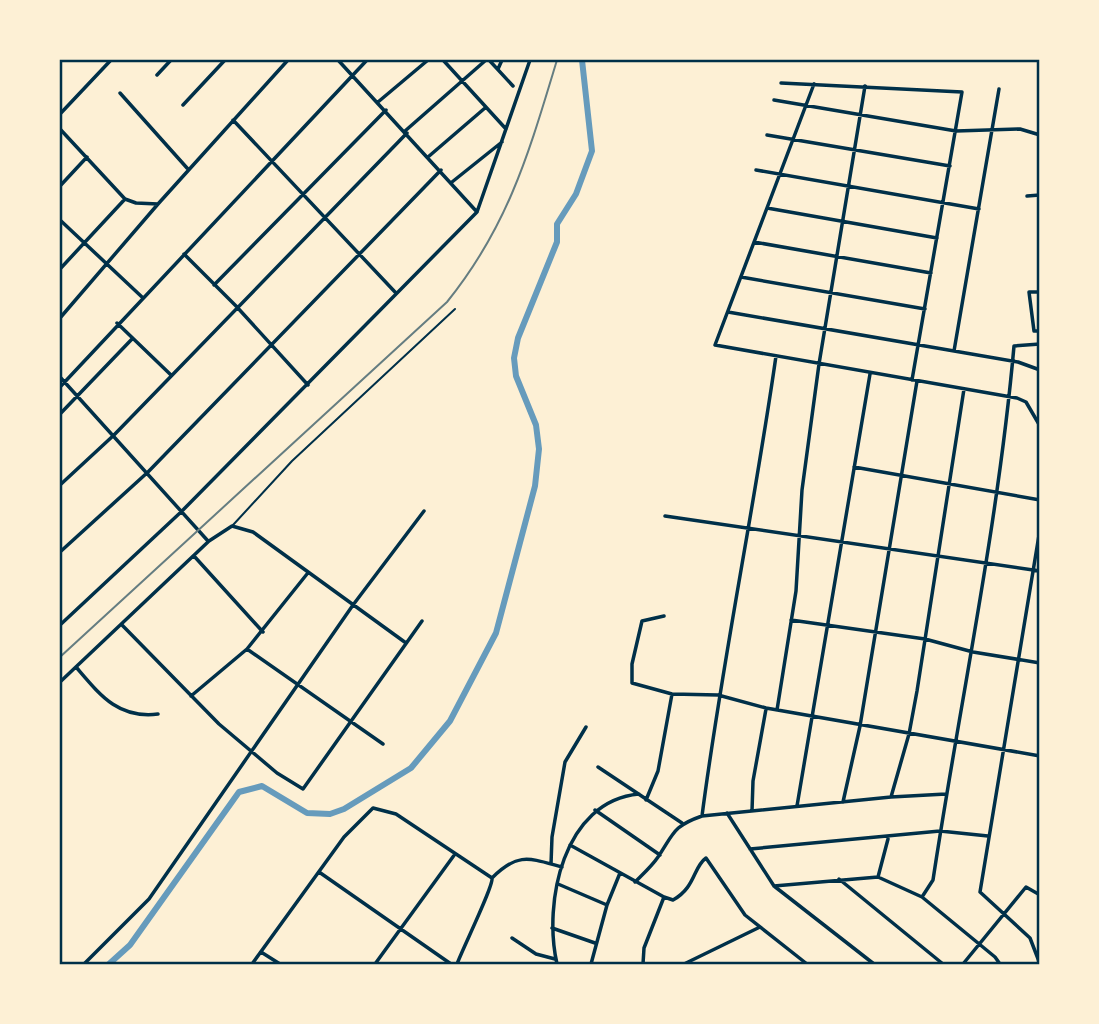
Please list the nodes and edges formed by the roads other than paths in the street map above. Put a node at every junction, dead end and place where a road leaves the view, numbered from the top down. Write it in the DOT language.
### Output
graph roads {
  1 [pos="111,60"];
  2 [pos="171,60"];
  3 [pos="225,60"];
  4 [pos="288,60"];
  5 [pos="338,60"];
  6 [pos="367,60"];
  7 [pos="428,60"];
  8 [pos="443,60"];
  9 [pos="487,60"];
  10 [pos="502,60"];
  11 [pos="530,60"];
  12 [pos="498,69"];
  13 [pos="352,74"];
  14 [pos="157,75"];
  15 [pos="462,80"];
  16 [pos="781,83"];
  17 [pos="814,84"];
  18 [pos="513,86"];
  19 [pos="865,86"];
  20 [pos="999,89"];
  21 [pos="120,93"];
  22 [pos="774,100"];
  23 [pos="378,102"];
  24 [pos="183,105"];
  25 [pos="806,105"];
  26 [pos="486,108"];
  27 [pos="386,110"];
  28 [pos="60,114"];
  29 [pos="860,114"];
  30 [pos="233,120"];
  31 [pos="60,129"];
  32 [pos="506,129"];
  33 [pos="993,130"];
  34 [pos="956,131"];
  35 [pos="406,132"];
  36 [pos="767,135"];
  37 [pos="1040,135"];
  38 [pos="793,139"];
  39 [pos="503,141"];
  40 [pos="855,150"];
  41 [pos="86,157"];
  42 [pos="428,157"];
  43 [pos="272,159"];
  44 [pos="950,166"];
  45 [pos="187,168"];
  46 [pos="441,170"];
  47 [pos="756,170"];
  48 [pos="779,174"];
  49 [pos="452,182"];
  50 [pos="60,186"];
  51 [pos="848,187"];
  52 [pos="1040,195"];
  53 [pos="304,196"];
  54 [pos="1027,196"];
  55 [pos="125,199"];
  56 [pos="944,203"];
  57 [pos="158,204"];
  58 [pos="767,208"];
  59 [pos="979,209"];
  60 [pos="477,212"];
  61 [pos="323,218"];
  62 [pos="60,220"];
  63 [pos="842,221"];
  64 [pos="937,238"];
  65 [pos="754,242"];
  66 [pos="84,243"];
  67 [pos="183,254"];
  68 [pos="357,254"];
  69 [pos="836,257"];
  70 [pos="106,263"];
  71 [pos="60,269"];
  72 [pos="931,273"];
  73 [pos="741,276"];
  74 [pos="214,285"];
  75 [pos="395,292"];
  76 [pos="830,292"];
  77 [pos="1040,292"];
  78 [pos="142,297"];
  79 [pos="236,306"];
  80 [pos="456,309"];
  81 [pos="925,309"];
  82 [pos="728,312"];
  83 [pos="60,318"];
  84 [pos="117,323"];
  85 [pos="824,329"];
  86 [pos="1040,331"];
  87 [pos="132,339"];
  88 [pos="1040,344"];
  89 [pos="918,345"];
  90 [pos="272,346"];
  91 [pos="954,351"];
  92 [pos="776,356"];
  93 [pos="1013,361"];
  94 [pos="819,364"];
  95 [pos="1040,370"];
  96 [pos="870,373"];
  97 [pos="171,375"];
  98 [pos="60,377"];
  99 [pos="915,381"];
  100 [pos="65,382"];
  101 [pos="308,385"];
  102 [pos="60,387"];
  103 [pos="964,389"];
  104 [pos="77,397"];
  105 [pos="1010,397"];
  106 [pos="60,414"];
  107 [pos="1040,426"];
  108 [pos="114,435"];
  109 [pos="854,467"];
  110 [pos="148,472"];
  111 [pos="901,476"];
  112 [pos="949,484"];
  113 [pos="60,485"];
  114 [pos="998,492"];
  115 [pos="1040,500"];
  116 [pos="424,511"];
  117 [pos="181,512"];
  118 [pos="665,516"];
  119 [pos="232,526"];
  120 [pos="750,528"];
  121 [pos="1040,529"];
  122 [pos="799,534"];
  123 [pos="209,541"];
  124 [pos="843,541"];
  125 [pos="890,547"];
  126 [pos="60,552"];
  127 [pos="939,555"];
  128 [pos="194,556"];
  129 [pos="986,563"];
  130 [pos="1032,570"];
  131 [pos="1040,571"];
  132 [pos="308,573"];
  133 [pos="353,605"];
  134 [pos="664,616"];
  135 [pos="791,620"];
  136 [pos="422,621"];
  137 [pos="60,625"];
  138 [pos="122,625"];
  139 [pos="829,625"];
  140 [pos="263,632"];
  141 [pos="875,633"];
  142 [pos="925,639"];
  143 [pos="406,643"];
  144 [pos="247,649"];
  145 [pos="973,652"];
  146 [pos="1018,659"];
  147 [pos="1040,663"];
  148 [pos="76,667"];
  149 [pos="60,682"];
  150 [pos="298,686"];
  151 [pos="672,694"];
  152 [pos="718,695"];
  153 [pos="191,696"];
  154 [pos="766,708"];
  155 [pos="777,710"];
  156 [pos="158,714"];
  157 [pos="813,717"];
  158 [pos="353,722"];
  159 [pos="860,726"];
  160 [pos="586,727"];
  161 [pos="909,734"];
  162 [pos="956,742"];
  163 [pos="383,744"];
  164 [pos="1003,750"];
  165 [pos="251,751"];
  166 [pos="1040,755"];
  167 [pos="598,767"];
  168 [pos="639,794"];
  169 [pos="946,794"];
  170 [pos="891,797"];
  171 [pos="646,800"];
  172 [pos="843,802"];
  173 [pos="797,806"];
  174 [pos="595,810"];
  175 [pos="752,811"];
  176 [pos="727,813"];
  177 [pos="702,816"];
  178 [pos="682,823"];
  179 [pos="940,831"];
  180 [pos="989,836"];
  181 [pos="888,838"];
  182 [pos="570,845"];
  183 [pos="750,849"];
  184 [pos="455,854"];
  185 [pos="660,855"];
  186 [pos="551,864"];
  187 [pos="563,867"];
  188 [pos="319,872"];
  189 [pos="620,873"];
  190 [pos="878,877"];
  191 [pos="492,878"];
  192 [pos="839,879"];
  193 [pos="635,882"];
  194 [pos="558,884"];
  195 [pos="774,886"];
  196 [pos="1040,895"];
  197 [pos="664,897"];
  198 [pos="922,897"];
  199 [pos="607,905"];
  200 [pos="1003,914"];
  201 [pos="760,927"];
  202 [pos="552,928"];
  203 [pos="400,929"];
  204 [pos="512,938"];
  205 [pos="595,943"];
  206 [pos="978,944"];
  207 [pos="261,952"];
  208 [pos="556,962"];
  209 [pos="85,964"];
  210 [pos="252,964"];
  211 [pos="280,964"];
  212 [pos="375,964"];
  213 [pos="451,964"];
  214 [pos="457,964"];
  215 [pos="591,964"];
  216 [pos="643,964"];
  217 [pos="684,964"];
  218 [pos="807,964"];
  219 [pos="874,964"];
  220 [pos="943,964"];
  221 [pos="963,964"];
  222 [pos="1000,964"];
  223 [pos="1040,964"];
  1 -- 28 [label="street"];
  2 -- 14 [label="street"];
  3 -- 24 [label="street"];
  4 -- 30 [label="street"];
  5 -- 13 [label="street"];
  6 -- 13 [label="street"];
  7 -- 23 [label="street"];
  8 -- 15 [label="street"];
  9 -- 12 [label="street"];
  9 -- 15 [label="street"];
  10 -- 12 [label="street"];
  11 -- 32 [label="street"];
  12 -- 18 [label="street"];
  13 -- 23 [label="street"];
  13 -- 43 [label="street"];
  15 -- 26 [label="street"];
  15 -- 35 [label="street"];
  16 -- 17 [label="street"];
  17 -- 19 [label="street"];
  17 -- 25 [label="street"];
  19 -- 29 [label="street"];
  19 -- 34 [label="street"];
  20 -- 33 [label="street"];
  21 -- 45 [label="street"];
  22 -- 25 [label="street"];
  23 -- 27 [label="street"];
  25 -- 29 [label="street"];
  25 -- 38 [label="street"];
  26 -- 32 [label="street"];
  26 -- 42 [label="street"];
  27 -- 35 [label="street"];
  27 -- 53 [label="street"];
  29 -- 34 [label="street"];
  29 -- 40 [label="street"];
  30 -- 43 [label="street"];
  30 -- 45 [label="street"];
  31 -- 41 [label="street"];
  32 -- 39 [label="street"];
  33 -- 34 [label="street"];
  33 -- 37 [label="street"];
  33 -- 59 [label="street"];
  34 -- 44 [label="street"];
  35 -- 42 [label="street"];
  35 -- 61 [label="street"];
  36 -- 38 [label="street"];
  38 -- 40 [label="street"];
  38 -- 48 [label="street"];
  39 -- 49 [label="street"];
  39 -- 60 [label="street"];
  40 -- 44 [label="street"];
  40 -- 51 [label="street"];
  41 -- 50 [label="street"];
  41 -- 55 [label="street"];
  42 -- 46 [label="street"];
  43 -- 53 [label="street"];
  43 -- 67 [label="street"];
  44 -- 56 [label="street"];
  45 -- 57 [label="street"];
  46 -- 49 [label="street"];
  46 -- 68 [label="street"];
  47 -- 48 [label="street"];
  48 -- 51 [label="street"];
  48 -- 58 [label="street"];
  49 -- 60 [label="street"];
  51 -- 56 [label="street"];
  51 -- 63 [label="street"];
  52 -- 54 [label="street"];
  53 -- 61 [label="street"];
  53 -- 74 [label="street"];
  55 -- 57 [label="street"];
  55 -- 66 [label="street"];
  56 -- 59 [label="street"];
  56 -- 64 [label="street"];
  57 -- 70 [label="street"];
  58 -- 63 [label="street"];
  58 -- 65 [label="street"];
  59 -- 91 [label="street"];
  60 -- 75 [label="street"];
  61 -- 68 [label="street"];
  61 -- 79 [label="street"];
  62 -- 66 [label="street"];
  63 -- 64 [label="street"];
  63 -- 69 [label="street"];
  64 -- 72 [label="street"];
  65 -- 69 [label="street"];
  65 -- 73 [label="street"];
  66 -- 70 [label="street"];
  66 -- 71 [label="street"];
  67 -- 74 [label="street"];
  67 -- 78 [label="street"];
  68 -- 75 [label="street"];
  68 -- 90 [label="street"];
  69 -- 72 [label="street"];
  69 -- 76 [label="street"];
  70 -- 78 [label="street"];
  70 -- 83 [label="street"];
  72 -- 81 [label="street"];
  73 -- 76 [label="street"];
  73 -- 82 [label="street"];
  74 -- 79 [label="street"];
  75 -- 101 [label="street"];
  76 -- 81 [label="street"];
  76 -- 85 [label="street"];
  77 -- 86 [label="street"];
  78 -- 84 [label="street"];
  79 -- 90 [label="street"];
  79 -- 97 [label="street"];
  80 -- 119 [label="lane"];
  81 -- 89 [label="street"];
  82 -- 85 [label="street"];
  82 -- 92 [label="street"];
  84 -- 87 [label="street"];
  84 -- 100 [label="street"];
  85 -- 89 [label="street"];
  85 -- 94 [label="street"];
  87 -- 97 [label="street"];
  87 -- 104 [label="street"];
  88 -- 93 [label="street"];
  89 -- 91 [label="street"];
  89 -- 99 [label="street"];
  90 -- 101 [label="street"];
  90 -- 110 [label="street"];
  91 -- 93 [label="street"];
  92 -- 94 [label="street"];
  92 -- 120 [label="street"];
  93 -- 95 [label="street"];
  93 -- 105 [label="street"];
  94 -- 96 [label="street"];
  94 -- 122 [label="street"];
  96 -- 99 [label="street"];
  96 -- 109 [label="street"];
  97 -- 108 [label="street"];
  98 -- 100 [label="street"];
  99 -- 103 [label="street"];
  99 -- 111 [label="street"];
  100 -- 102 [label="street"];
  100 -- 104 [label="street"];
  101 -- 117 [label="street"];
  103 -- 105 [label="street"];
  103 -- 112 [label="street"];
  104 -- 106 [label="street"];
  104 -- 108 [label="street"];
  105 -- 107 [label="street"];
  105 -- 114 [label="street"];
  108 -- 110 [label="street"];
  108 -- 113 [label="street"];
  109 -- 111 [label="street"];
  109 -- 124 [label="street"];
  110 -- 117 [label="street"];
  110 -- 126 [label="street"];
  111 -- 112 [label="street"];
  111 -- 125 [label="street"];
  112 -- 114 [label="street"];
  112 -- 127 [label="street"];
  114 -- 115 [label="street"];
  114 -- 129 [label="street"];
  116 -- 133 [label="street"];
  117 -- 123 [label="street"];
  117 -- 137 [label="street"];
  118 -- 120 [label="street"];
  119 -- 123 [label="street"];
  119 -- 132 [label="street"];
  120 -- 122 [label="street"];
  120 -- 152 [label="street"];
  121 -- 130 [label="street"];
  122 -- 124 [label="street"];
  122 -- 135 [label="street"];
  123 -- 128 [label="street"];
  124 -- 125 [label="street"];
  124 -- 139 [label="street"];
  125 -- 127 [label="street"];
  125 -- 141 [label="street"];
  127 -- 129 [label="street"];
  127 -- 142 [label="street"];
  128 -- 138 [label="street"];
  128 -- 140 [label="street"];
  129 -- 130 [label="street"];
  129 -- 145 [label="street"];
  130 -- 131 [label="street"];
  130 -- 146 [label="street"];
  132 -- 133 [label="street"];
  132 -- 140 [label="street"];
  133 -- 143 [label="street"];
  133 -- 150 [label="street"];
  134 -- 151 [label="street"];
  135 -- 139 [label="street"];
  135 -- 155 [label="street"];
  136 -- 143 [label="street"];
  138 -- 148 [label="street"];
  138 -- 153 [label="street"];
  139 -- 141 [label="street"];
  139 -- 157 [label="street"];
  140 -- 144 [label="street"];
  141 -- 142 [label="street"];
  141 -- 159 [label="street"];
  142 -- 145 [label="street"];
  142 -- 161 [label="street"];
  143 -- 158 [label="street"];
  144 -- 150 [label="street"];
  144 -- 153 [label="street"];
  145 -- 146 [label="street"];
  145 -- 162 [label="street"];
  146 -- 147 [label="street"];
  146 -- 164 [label="street"];
  148 -- 149 [label="street"];
  148 -- 156 [label="street"];
  150 -- 158 [label="street"];
  150 -- 165 [label="street"];
  151 -- 152 [label="street"];
  151 -- 171 [label="street"];
  152 -- 154 [label="street"];
  152 -- 177 [label="street"];
  153 -- 165 [label="street"];
  154 -- 155 [label="street"];
  154 -- 175 [label="street"];
  155 -- 157 [label="street"];
  157 -- 159 [label="street"];
  157 -- 173 [label="street"];
  158 -- 163 [label="street"];
  158 -- 165 [label="street"];
  159 -- 161 [label="street"];
  159 -- 172 [label="street"];
  160 -- 186 [label="street"];
  161 -- 162 [label="street"];
  161 -- 170 [label="street"];
  162 -- 164 [label="street"];
  162 -- 169 [label="street"];
  164 -- 166 [label="street"];
  164 -- 180 [label="street"];
  165 -- 209 [label="street"];
  167 -- 168 [label="street"];
  168 -- 171 [label="street"];
  168 -- 174 [label="street"];
  169 -- 170 [label="street"];
  169 -- 179 [label="street"];
  170 -- 172 [label="street"];
  171 -- 178 [label="street"];
  172 -- 173 [label="street"];
  173 -- 175 [label="street"];
  174 -- 182 [label="street"];
  174 -- 185 [label="street"];
  175 -- 176 [label="street"];
  176 -- 177 [label="street"];
  176 -- 183 [label="street"];
  177 -- 178 [label="street"];
  178 -- 185 [label="street"];
  179 -- 180 [label="street"];
  179 -- 181 [label="street"];
  179 -- 198 [label="street"];
  180 -- 200 [label="street"];
  181 -- 183 [label="street"];
  181 -- 190 [label="street"];
  182 -- 187 [label="street"];
  182 -- 189 [label="street"];
  183 -- 195 [label="street"];
  184 -- 188 [label="street"];
  184 -- 191 [label="street"];
  184 -- 203 [label="street"];
  185 -- 193 [label="street"];
  186 -- 187 [label="street"];
  186 -- 191 [label="street"];
  187 -- 194 [label="street"];
  188 -- 203 [label="street"];
  188 -- 207 [label="street"];
  189 -- 193 [label="street"];
  189 -- 199 [label="street"];
  190 -- 192 [label="street"];
  190 -- 198 [label="street"];
  191 -- 214 [label="street"];
  192 -- 195 [label="street"];
  192 -- 220 [label="street"];
  193 -- 197 [label="street"];
  194 -- 199 [label="street"];
  194 -- 202 [label="street"];
  195 -- 219 [label="street"];
  196 -- 200 [label="street"];
  197 -- 201 [label="street"];
  197 -- 216 [label="street"];
  198 -- 206 [label="street"];
  199 -- 205 [label="street"];
  200 -- 206 [label="street"];
  200 -- 223 [label="street"];
  201 -- 217 [label="street"];
  201 -- 218 [label="street"];
  202 -- 205 [label="street"];
  202 -- 208 [label="street"];
  203 -- 212 [label="street"];
  203 -- 213 [label="street"];
  204 -- 208 [label="street"];
  205 -- 215 [label="street"];
  206 -- 221 [label="street"];
  206 -- 222 [label="street"];
  207 -- 210 [label="street"];
  207 -- 211 [label="street"];
}
